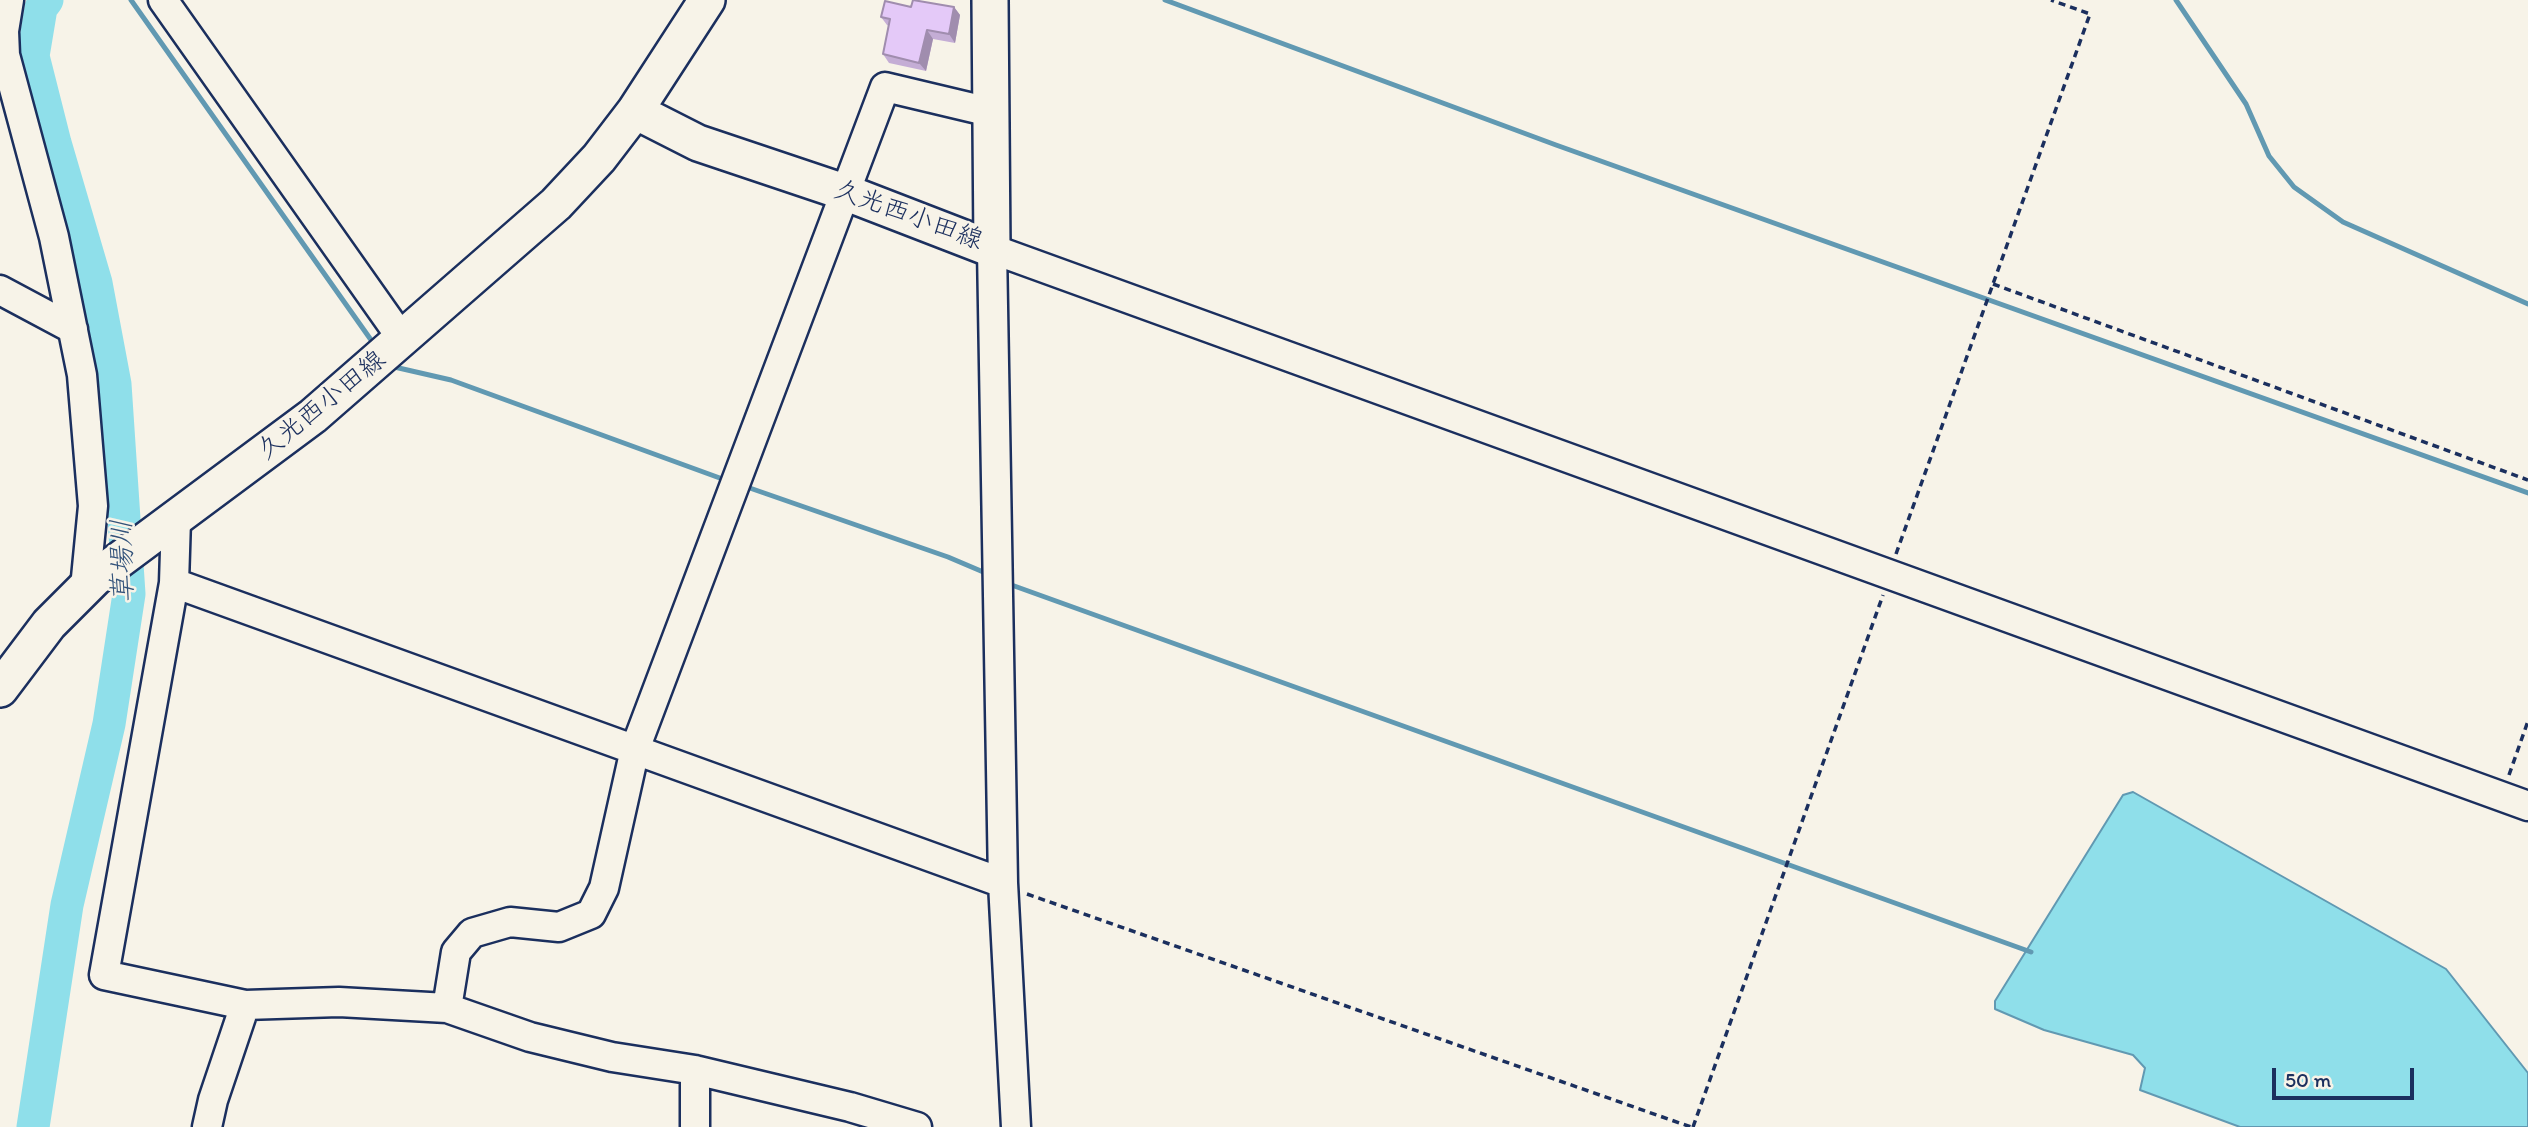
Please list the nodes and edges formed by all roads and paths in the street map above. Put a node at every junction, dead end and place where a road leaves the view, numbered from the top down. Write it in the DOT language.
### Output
graph roads {
  1 [pos="9,0"];
  2 [pos="163,0"];
  3 [pos="707,0"];
  4 [pos="990,0"];
  5 [pos="2052,0"];
  6 [pos="635,111"];
  7 [pos="990,112"];
  8 [pos="848,193"];
  9 [pos="992,249"];
  10 [pos="1993,284"];
  11 [pos="0,290"];
  12 [pos="73,329"];
  13 [pos="403,340"];
  14 [pos="2528,480"];
  15 [pos="170,523"];
  16 [pos="1890,575"];
  17 [pos="90,583"];
  18 [pos="174,583"];
  19 [pos="0,689"];
  20 [pos="2528,721"];
  21 [pos="635,749"];
  22 [pos="2501,796"];
  23 [pos="2528,806"];
  24 [pos="1003,883"];
  25 [pos="245,1005"];
  26 [pos="447,1009"];
  27 [pos="695,1070"];
  28 [pos="207,1127"];
  29 [pos="695,1127"];
  30 [pos="917,1127"];
  31 [pos="1016,1127"];
  32 [pos="1692,1127"];
  1 -- 12 [label="street"];
  2 -- 13 [label="street"];
  3 -- 6 [label="main road, 久光西小田線"];
  4 -- 7 [label="main road, 久光西小田線"];
  5 -- 10 [label="path"];
  6 -- 8 [label="main road, 久光西小田線"];
  6 -- 13 [label="main road, 久光西小田線"];
  7 -- 8 [label="street"];
  7 -- 9 [label="main road, 久光西小田線"];
  8 -- 9 [label="main road, 久光西小田線"];
  8 -- 21 [label="street"];
  9 -- 16 [label="street"];
  9 -- 24 [label="street"];
  10 -- 14 [label="path"];
  10 -- 16 [label="path"];
  11 -- 12 [label="street"];
  12 -- 17 [label="street"];
  13 -- 15 [label="main road, 久光西小田線"];
  15 -- 17 [label="main road, 久光西小田線"];
  15 -- 18 [label="street"];
  16 -- 22 [label="street"];
  16 -- 32 [label="path"];
  17 -- 19 [label="main road, 久光西小田線"];
  18 -- 21 [label="street"];
  18 -- 25 [label="street"];
  20 -- 22 [label="path"];
  21 -- 24 [label="street"];
  21 -- 26 [label="street"];
  22 -- 23 [label="street"];
  24 -- 31 [label="street"];
  24 -- 32 [label="path"];
  25 -- 26 [label="street"];
  25 -- 28 [label="street"];
  26 -- 27 [label="street"];
  27 -- 29 [label="street"];
  27 -- 30 [label="street"];
}
